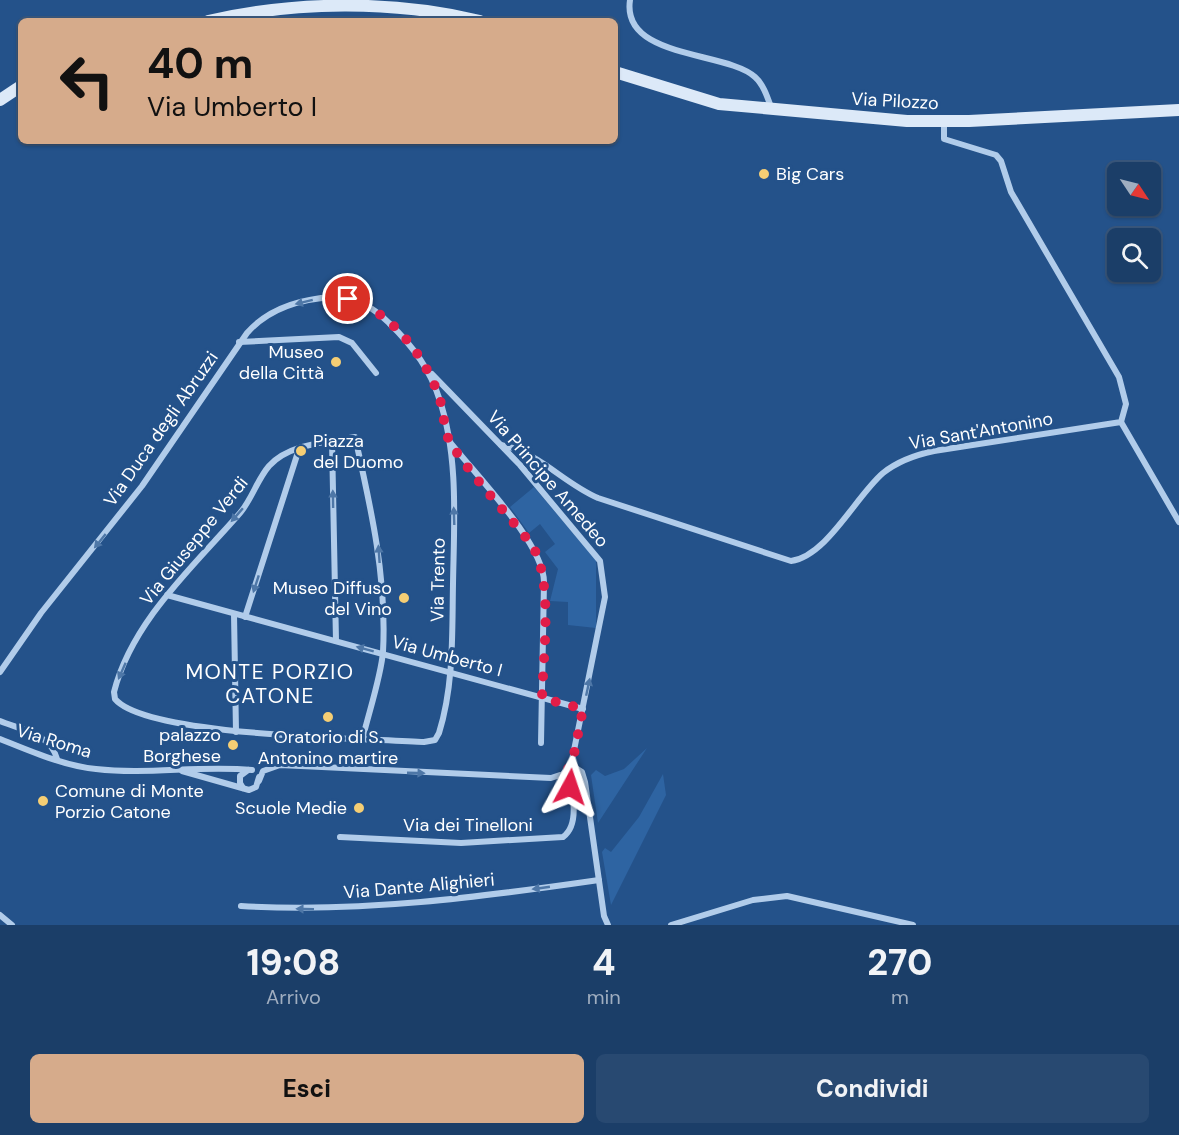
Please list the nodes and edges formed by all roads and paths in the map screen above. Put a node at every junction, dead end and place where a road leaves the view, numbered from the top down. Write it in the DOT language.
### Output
graph roads {
  1 [pos="630,0"];
  2 [pos="225,18"];
  3 [pos="468,18"];
  4 [pos="618,73"];
  5 [pos="18,88"];
  6 [pos="0,100"];
  7 [pos="772,110"];
  8 [pos="1179,110"];
  9 [pos="944,122"];
  10 [pos="239,342"];
  11 [pos="429,370"];
  12 [pos="376,373"];
  13 [pos="445,418"];
  14 [pos="1121,422"];
  15 [pos="332,441"];
  16 [pos="450,442"];
  17 [pos="501,445"];
  18 [pos="299,449"];
  19 [pos="1179,522"];
  20 [pos="167,595"];
  21 [pos="234,614"];
  22 [pos="245,616"];
  23 [pos="336,641"];
  24 [pos="383,654"];
  25 [pos="0,672"];
  26 [pos="451,673"];
  27 [pos="542,698"];
  28 [pos="583,709"];
  29 [pos="0,721"];
  30 [pos="236,732"];
  31 [pos="363,737"];
  32 [pos="0,740"];
  33 [pos="541,743"];
  34 [pos="57,759"];
  35 [pos="571,765"];
  36 [pos="172,768"];
  37 [pos="252,770"];
  38 [pos="567,771"];
  39 [pos="259,781"];
  40 [pos="246,790"];
  41 [pos="340,837"];
  42 [pos="599,880"];
  43 [pos="241,906"];
  44 [pos="0,915"];
  45 [pos="12,925"];
  46 [pos="608,925"];
  47 [pos="671,925"];
  48 [pos="913,925"];
  1 -- 7 [label="street"];
  2 -- 3 [label="main road"];
  4 -- 7 [label="main road, Via Pilozzo"];
  5 -- 6 [label="main road"];
  7 -- 9 [label="main road, Via Pilozzo"];
  8 -- 9 [label="main road, Via Pilozzo"];
  9 -- 14 [label="street"];
  11 -- 10 [label="street, Via Duca degli Abruzzi, one-way"];
  10 -- 12 [label="street"];
  10 -- 25 [label="street, Via Duca degli Abruzzi, one-way"];
  11 -- 13 [label="street, Via Duca degli Abruzzi"];
  11 -- 17 [label="street, Via Principe Amedeo"];
  13 -- 16 [label="street, Via Trento"];
  14 -- 17 [label="street, Via Sant'Antonino"];
  14 -- 19 [label="street"];
  15 -- 18 [label="street"];
  23 -- 15 [label="street, one-way"];
  24 -- 15 [label="street, one-way"];
  26 -- 16 [label="street, Via Trento, one-way"];
  16 -- 27 [label="street"];
  28 -- 17 [label="street, Via Principe Amedeo, one-way"];
  18 -- 20 [label="street, Via Giuseppe Verdi, one-way"];
  18 -- 22 [label="street, one-way"];
  20 -- 21 [label="street, Via Umberto I"];
  20 -- 30 [label="street, Via Giuseppe Verdi, one-way"];
  21 -- 22 [label="street, Via Umberto I"];
  21 -- 30 [label="street"];
  22 -- 23 [label="street, Via Umberto I"];
  24 -- 23 [label="street, Via Umberto I, one-way"];
  24 -- 26 [label="street, Via Umberto I"];
  24 -- 31 [label="street"];
  26 -- 27 [label="street, Via Umberto I"];
  26 -- 31 [label="street, Via Trento"];
  27 -- 28 [label="street, Via Umberto I"];
  27 -- 33 [label="street"];
  28 -- 35 [label="street, Via Principe Amedeo"];
  29 -- 34 [label="street"];
  30 -- 31 [label="street"];
  32 -- 34 [label="street, Via Roma"];
  34 -- 36 [label="street, Via Roma"];
  35 -- 38 [label="street"];
  35 -- 42 [label="street"];
  36 -- 37 [label="street, Via Roma"];
  36 -- 40 [label="street, Via Roma"];
  37 -- 39 [label="street"];
  37 -- 40 [label="street"];
  39 -- 38 [label="street, one-way"];
  38 -- 41 [label="street, Via dei Tinelloni"];
  39 -- 40 [label="street"];
  42 -- 43 [label="street, Via Dante Alighieri, one-way"];
  42 -- 46 [label="street"];
  44 -- 45 [label="street"];
  47 -- 48 [label="street"];
}
